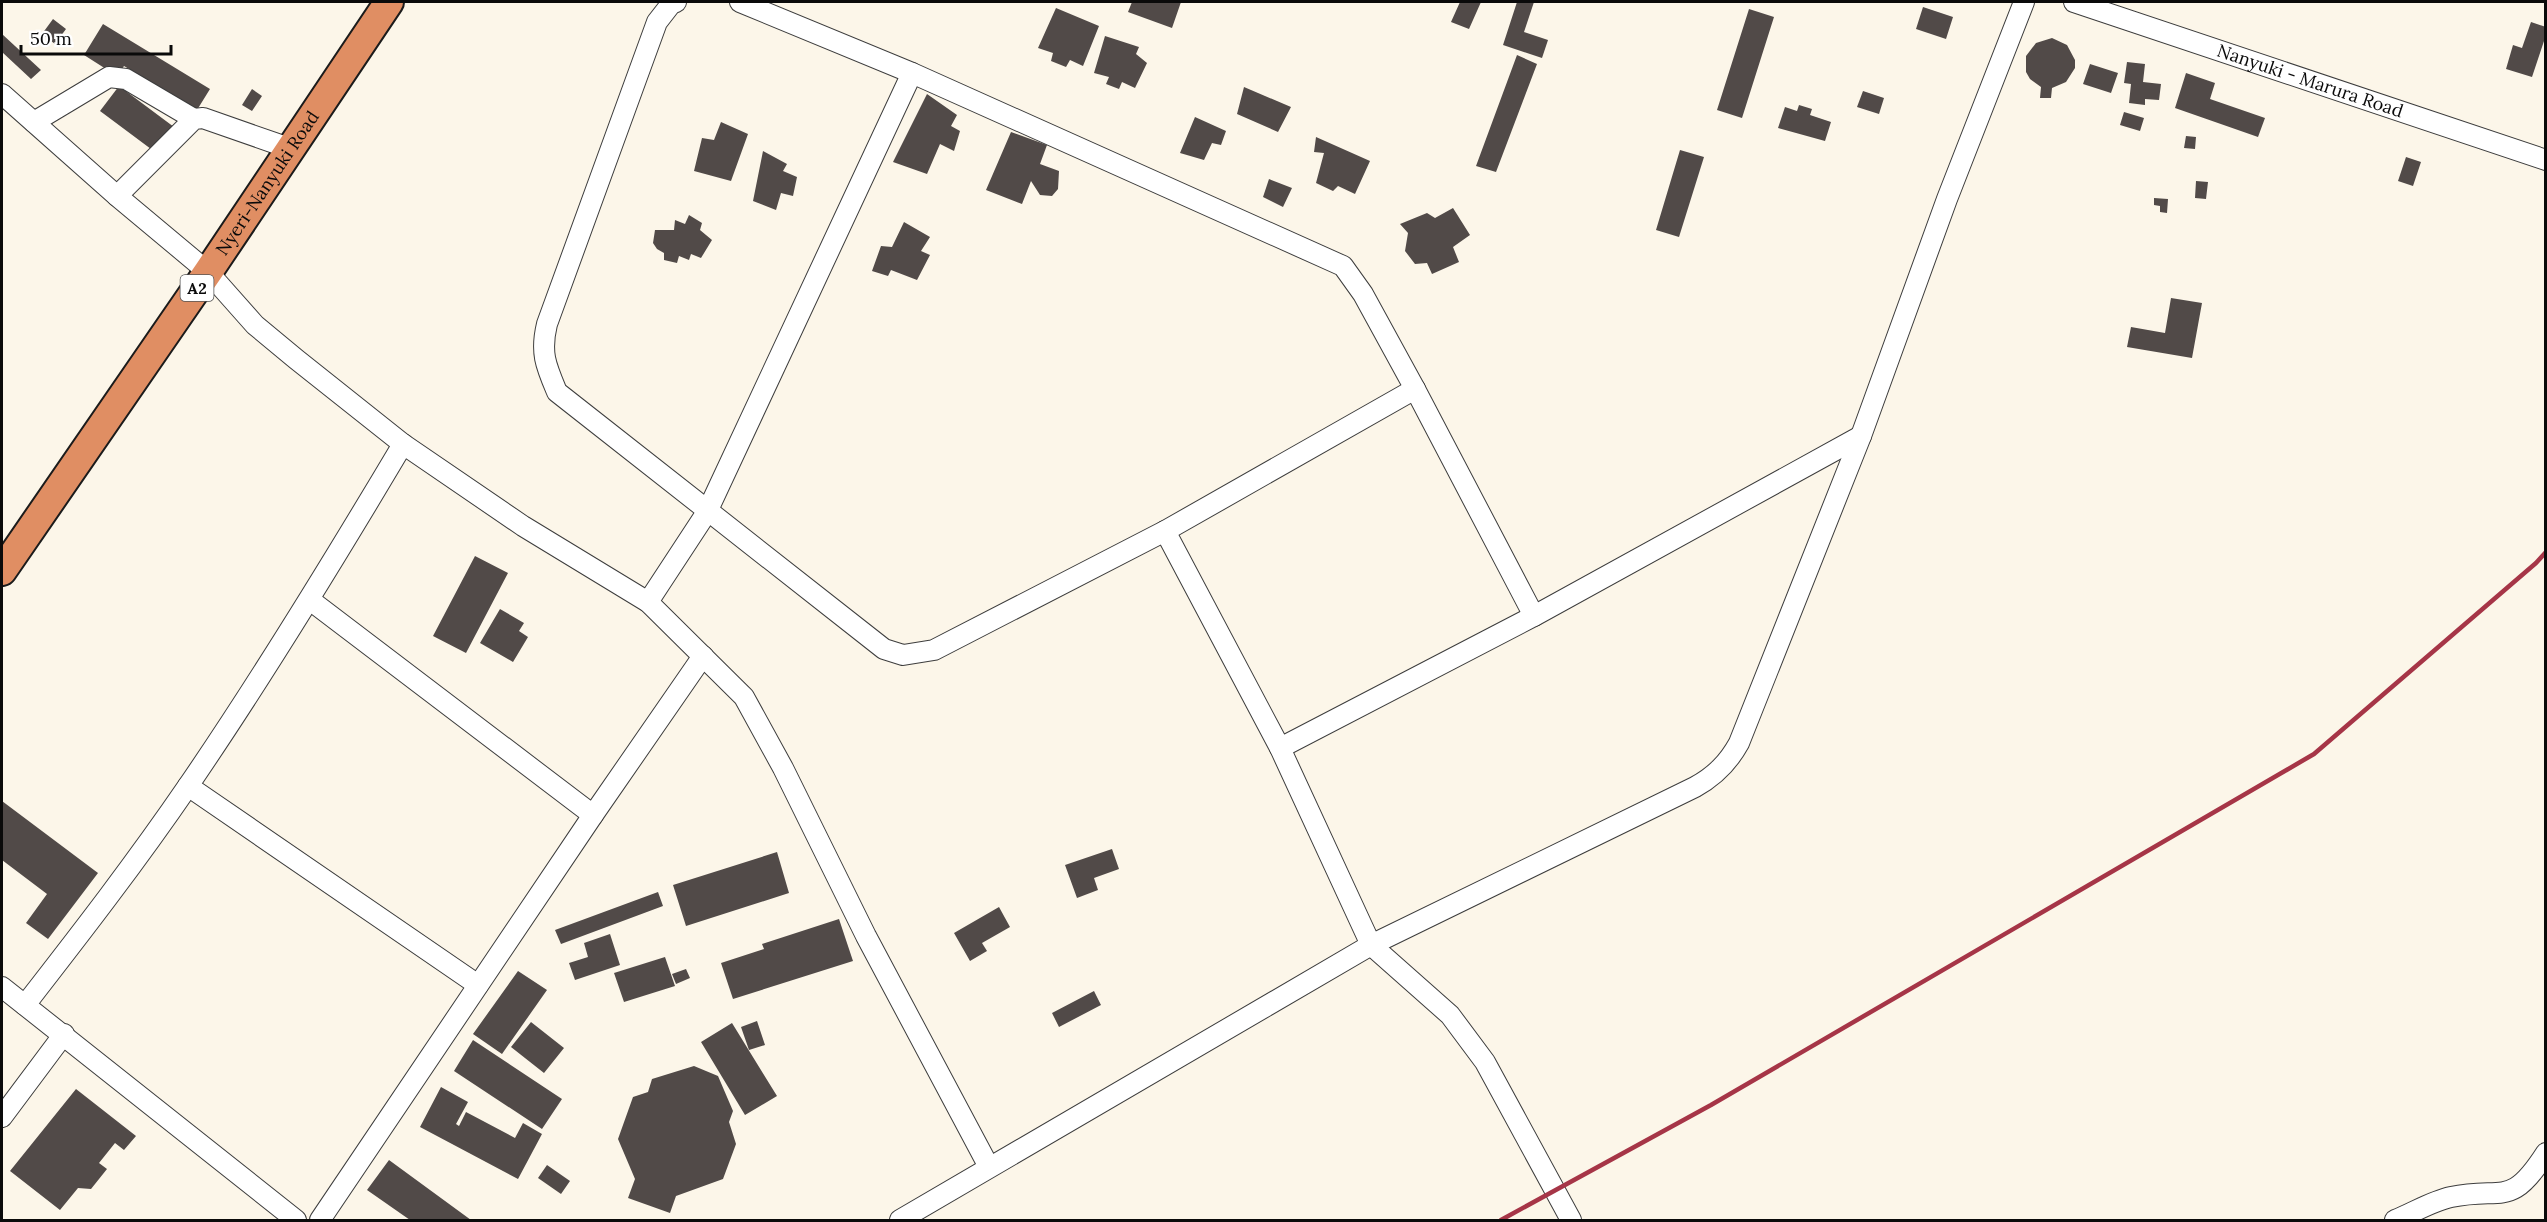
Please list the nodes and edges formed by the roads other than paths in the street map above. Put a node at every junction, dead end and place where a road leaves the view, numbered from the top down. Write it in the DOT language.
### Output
graph roads {
  1 [pos="389,2"];
  2 [pos="676,2"];
  3 [pos="740,2"];
  4 [pos="2024,2"];
  5 [pos="2074,2"];
  6 [pos="912,74"];
  7 [pos="2,94"];
  8 [pos="194,119"];
  9 [pos="34,122"];
  10 [pos="289,148"];
  11 [pos="2546,160"];
  12 [pos="117,196"];
  13 [pos="208,272"];
  14 [pos="1415,389"];
  15 [pos="1861,436"];
  16 [pos="403,444"];
  17 [pos="707,512"];
  18 [pos="1166,531"];
  19 [pos="2,571"];
  20 [pos="310,600"];
  21 [pos="648,602"];
  22 [pos="1534,616"];
  23 [pos="704,656"];
  24 [pos="1280,748"];
  25 [pos="188,786"];
  26 [pos="593,815"];
  27 [pos="1371,945"];
  28 [pos="478,986"];
  29 [pos="2,987"];
  30 [pos="25,1005"];
  31 [pos="64,1034"];
  32 [pos="2,1118"];
  33 [pos="2546,1153"];
  34 [pos="989,1167"];
  35 [pos="296,1221"];
  36 [pos="320,1221"];
  37 [pos="900,1221"];
  38 [pos="1571,1221"];
  39 [pos="2395,1221"];
  1 -- 10 [label="highway, Nyeri-Nanyuki Road / A2"];
  2 -- 17 [label="street"];
  3 -- 6 [label="street"];
  4 -- 15 [label="street"];
  5 -- 11 [label="street, Nanyuki - Marura Road"];
  6 -- 14 [label="street"];
  6 -- 17 [label="street"];
  7 -- 9 [label="street"];
  8 -- 9 [label="street"];
  8 -- 10 [label="street"];
  8 -- 12 [label="street"];
  9 -- 12 [label="street"];
  10 -- 13 [label="highway, Nyeri-Nanyuki Road / A2"];
  12 -- 13 [label="street"];
  13 -- 16 [label="street"];
  13 -- 19 [label="highway, Nyeri-Nanyuki Road / A2"];
  14 -- 18 [label="street"];
  14 -- 22 [label="street"];
  15 -- 22 [label="street"];
  15 -- 27 [label="street"];
  16 -- 20 [label="street"];
  16 -- 21 [label="street"];
  17 -- 18 [label="street"];
  17 -- 21 [label="street"];
  18 -- 24 [label="street"];
  20 -- 25 [label="street"];
  20 -- 26 [label="street"];
  21 -- 23 [label="street"];
  22 -- 24 [label="street"];
  23 -- 26 [label="street"];
  23 -- 34 [label="street"];
  24 -- 27 [label="street"];
  25 -- 28 [label="street"];
  25 -- 30 [label="street"];
  26 -- 28 [label="street"];
  27 -- 34 [label="street"];
  27 -- 38 [label="street"];
  28 -- 36 [label="street"];
  29 -- 30 [label="street"];
  30 -- 31 [label="street"];
  31 -- 32 [label="street"];
  31 -- 35 [label="street"];
  33 -- 39 [label="street"];
  34 -- 37 [label="street"];
}
